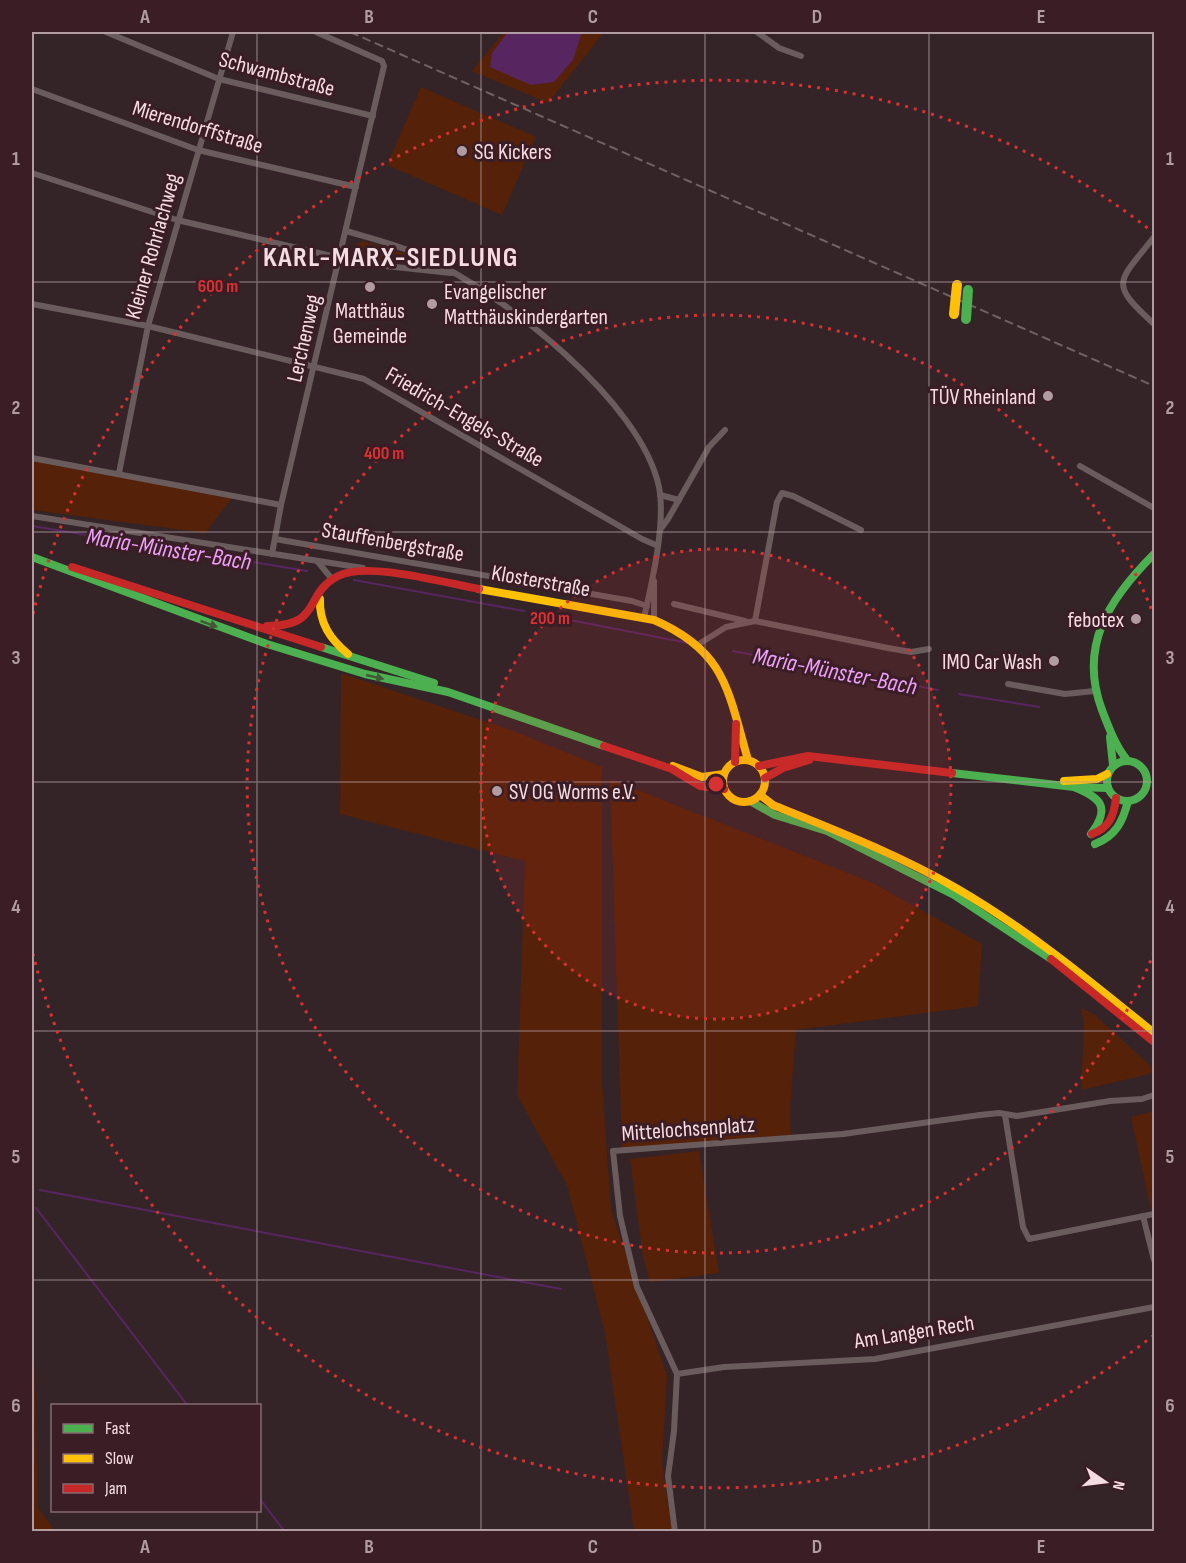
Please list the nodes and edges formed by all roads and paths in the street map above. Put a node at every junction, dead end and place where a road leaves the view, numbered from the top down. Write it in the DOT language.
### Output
graph roads {
  1 [pos="106,32"];
  2 [pos="233,32"];
  3 [pos="316,32"];
  4 [pos="757,32"];
  5 [pos="801,56"];
  6 [pos="219,79"];
  7 [pos="32,88"];
  8 [pos="374,116"];
  9 [pos="198,150"];
  10 [pos="32,173"];
  11 [pos="356,187"];
  12 [pos="177,219"];
  13 [pos="346,231"];
  14 [pos="1155,237"];
  15 [pos="340,259"];
  16 [pos="455,274"];
  17 [pos="957,285"];
  18 [pos="968,290"];
  19 [pos="32,304"];
  20 [pos="954,314"];
  21 [pos="966,319"];
  22 [pos="1155,324"];
  23 [pos="148,326"];
  24 [pos="315,365"];
  25 [pos="725,430"];
  26 [pos="32,458"];
  27 [pos="1080,466"];
  28 [pos="118,473"];
  29 [pos="660,495"];
  30 [pos="679,500"];
  31 [pos="281,505"];
  32 [pos="1155,508"];
  33 [pos="32,516"];
  34 [pos="659,530"];
  35 [pos="861,530"];
  36 [pos="275,539"];
  37 [pos="656,545"];
  38 [pos="272,554"];
  39 [pos="1155,554"];
  40 [pos="32,556"];
  41 [pos="317,561"];
  42 [pos="370,570"];
  43 [pos="653,574"];
  44 [pos="332,579"];
  45 [pos="320,596"];
  46 [pos="674,604"];
  47 [pos="648,614"];
  48 [pos="746,621"];
  49 [pos="754,621"];
  50 [pos="254,625"];
  51 [pos="699,644"];
  52 [pos="929,649"];
  53 [pos="353,657"];
  54 [pos="1008,684"];
  55 [pos="1095,691"];
  56 [pos="736,710"];
  57 [pos="521,714"];
  58 [pos="1108,725"];
  59 [pos="824,758"];
  60 [pos="748,760"];
  61 [pos="1127,760"];
  62 [pos="735,762"];
  63 [pos="759,766"];
  64 [pos="1149,769"];
  65 [pos="1110,770"];
  66 [pos="724,774"];
  67 [pos="765,778"];
  68 [pos="1151,781"];
  69 [pos="1042,782"];
  70 [pos="1074,787"];
  71 [pos="1108,788"];
  72 [pos="724,789"];
  73 [pos="755,798"];
  74 [pos="1116,798"];
  75 [pos="1128,801"];
  76 [pos="1093,839"];
  77 [pos="1155,1033"];
  78 [pos="1155,1042"];
  79 [pos="1155,1095"];
  80 [pos="1005,1115"];
  81 [pos="1155,1214"];
  82 [pos="1143,1216"];
  83 [pos="1155,1260"];
  84 [pos="1155,1307"];
  85 [pos="677,1374"];
  86 [pos="675,1532"];
  1 -- 6 [label="street, Schwambstraße"];
  2 -- 6 [label="street, Kleiner Rohrlachweg"];
  3 -- 8 [label="street, Lerchenweg"];
  4 -- 5 [label="street"];
  6 -- 8 [label="street, Schwambstraße"];
  6 -- 9 [label="street, Kleiner Rohrlachweg"];
  7 -- 9 [label="street, Mierendorffstraße"];
  8 -- 11 [label="street, Lerchenweg"];
  9 -- 11 [label="street, Mierendorffstraße"];
  9 -- 12 [label="street, Kleiner Rohrlachweg"];
  10 -- 12 [label="street"];
  11 -- 13 [label="street, Lerchenweg"];
  12 -- 15 [label="street"];
  12 -- 23 [label="street, Kleiner Rohrlachweg"];
  13 -- 15 [label="street, Lerchenweg"];
  13 -- 16 [label="street"];
  14 -- 22 [label="street"];
  15 -- 16 [label="street"];
  15 -- 24 [label="street, Lerchenweg"];
  16 -- 29 [label="street"];
  17 -- 20 [label="main road, bridge"];
  18 -- 21 [label="main road, bridge"];
  19 -- 23 [label="street, Friedrich-Engels-Straße"];
  23 -- 24 [label="street, Friedrich-Engels-Straße"];
  23 -- 28 [label="street, Kleiner Rohrlachweg"];
  24 -- 31 [label="street, Lerchenweg"];
  24 -- 37 [label="street, Friedrich-Engels-Straße"];
  25 -- 30 [label="street"];
  26 -- 28 [label="street"];
  27 -- 32 [label="street"];
  28 -- 31 [label="street"];
  29 -- 30 [label="street"];
  29 -- 34 [label="street"];
  30 -- 34 [label="street"];
  31 -- 36 [label="street, Lerchenweg"];
  33 -- 38 [label="street, Klosterstraße"];
  34 -- 37 [label="street"];
  35 -- 49 [label="street"];
  36 -- 38 [label="street, Lerchenweg"];
  36 -- 47 [label="street, Stauffenbergstraße"];
  37 -- 43 [label="street"];
  38 -- 41 [label="street, Klosterstraße"];
  39 -- 55 [label="main road"];
  40 -- 50 [label="main road"];
  40 -- 57 [label="main road, one-way"];
  41 -- 42 [label="street, Klosterstraße"];
  41 -- 44 [label="street"];
  42 -- 44 [label="main road, Klosterstraße"];
  42 -- 47 [label="main road, Klosterstraße"];
  43 -- 47 [label="street"];
  43 -- 47 [label="street"];
  44 -- 45 [label="main road"];
  45 -- 50 [label="main road"];
  45 -- 53 [label="main road"];
  46 -- 48 [label="street"];
  47 -- 51 [label="main road, Klosterstraße"];
  48 -- 49 [label="street"];
  48 -- 51 [label="street"];
  49 -- 52 [label="street"];
  50 -- 53 [label="main road"];
  51 -- 56 [label="main road, Klosterstraße"];
  53 -- 57 [label="main road"];
  54 -- 55 [label="street"];
  55 -- 58 [label="main road"];
  56 -- 60 [label="main road, Klosterstraße"];
  56 -- 62 [label="main road, Klosterstraße"];
  57 -- 66 [label="main road"];
  57 -- 72 [label="main road"];
  58 -- 61 [label="main road"];
  58 -- 65 [label="main road"];
  59 -- 63 [label="main road"];
  59 -- 67 [label="main road"];
  59 -- 69 [label="main road"];
  60 -- 62 [label="main road"];
  60 -- 63 [label="main road"];
  61 -- 64 [label="main road"];
  61 -- 65 [label="main road"];
  62 -- 66 [label="main road"];
  63 -- 67 [label="main road"];
  64 -- 68 [label="main road"];
  65 -- 69 [label="main road"];
  65 -- 71 [label="main road"];
  66 -- 72 [label="main road"];
  67 -- 73 [label="main road"];
  68 -- 75 [label="main road"];
  69 -- 70 [label="main road"];
  70 -- 71 [label="main road"];
  70 -- 76 [label="main road"];
  71 -- 74 [label="main road"];
  72 -- 73 [label="main road"];
  73 -- 77 [label="main road"];
  73 -- 78 [label="main road"];
  74 -- 75 [label="main road"];
  74 -- 76 [label="main road"];
  75 -- 76 [label="main road"];
  79 -- 80 [label="street, Mittelochsenplatz"];
  80 -- 82 [label="street"];
  80 -- 85 [label="street, Mittelochsenplatz"];
  81 -- 82 [label="street"];
  82 -- 83 [label="street"];
  84 -- 85 [label="street, Am Langen Rech"];
  85 -- 86 [label="street, Mittelochsenplatz"];
}
